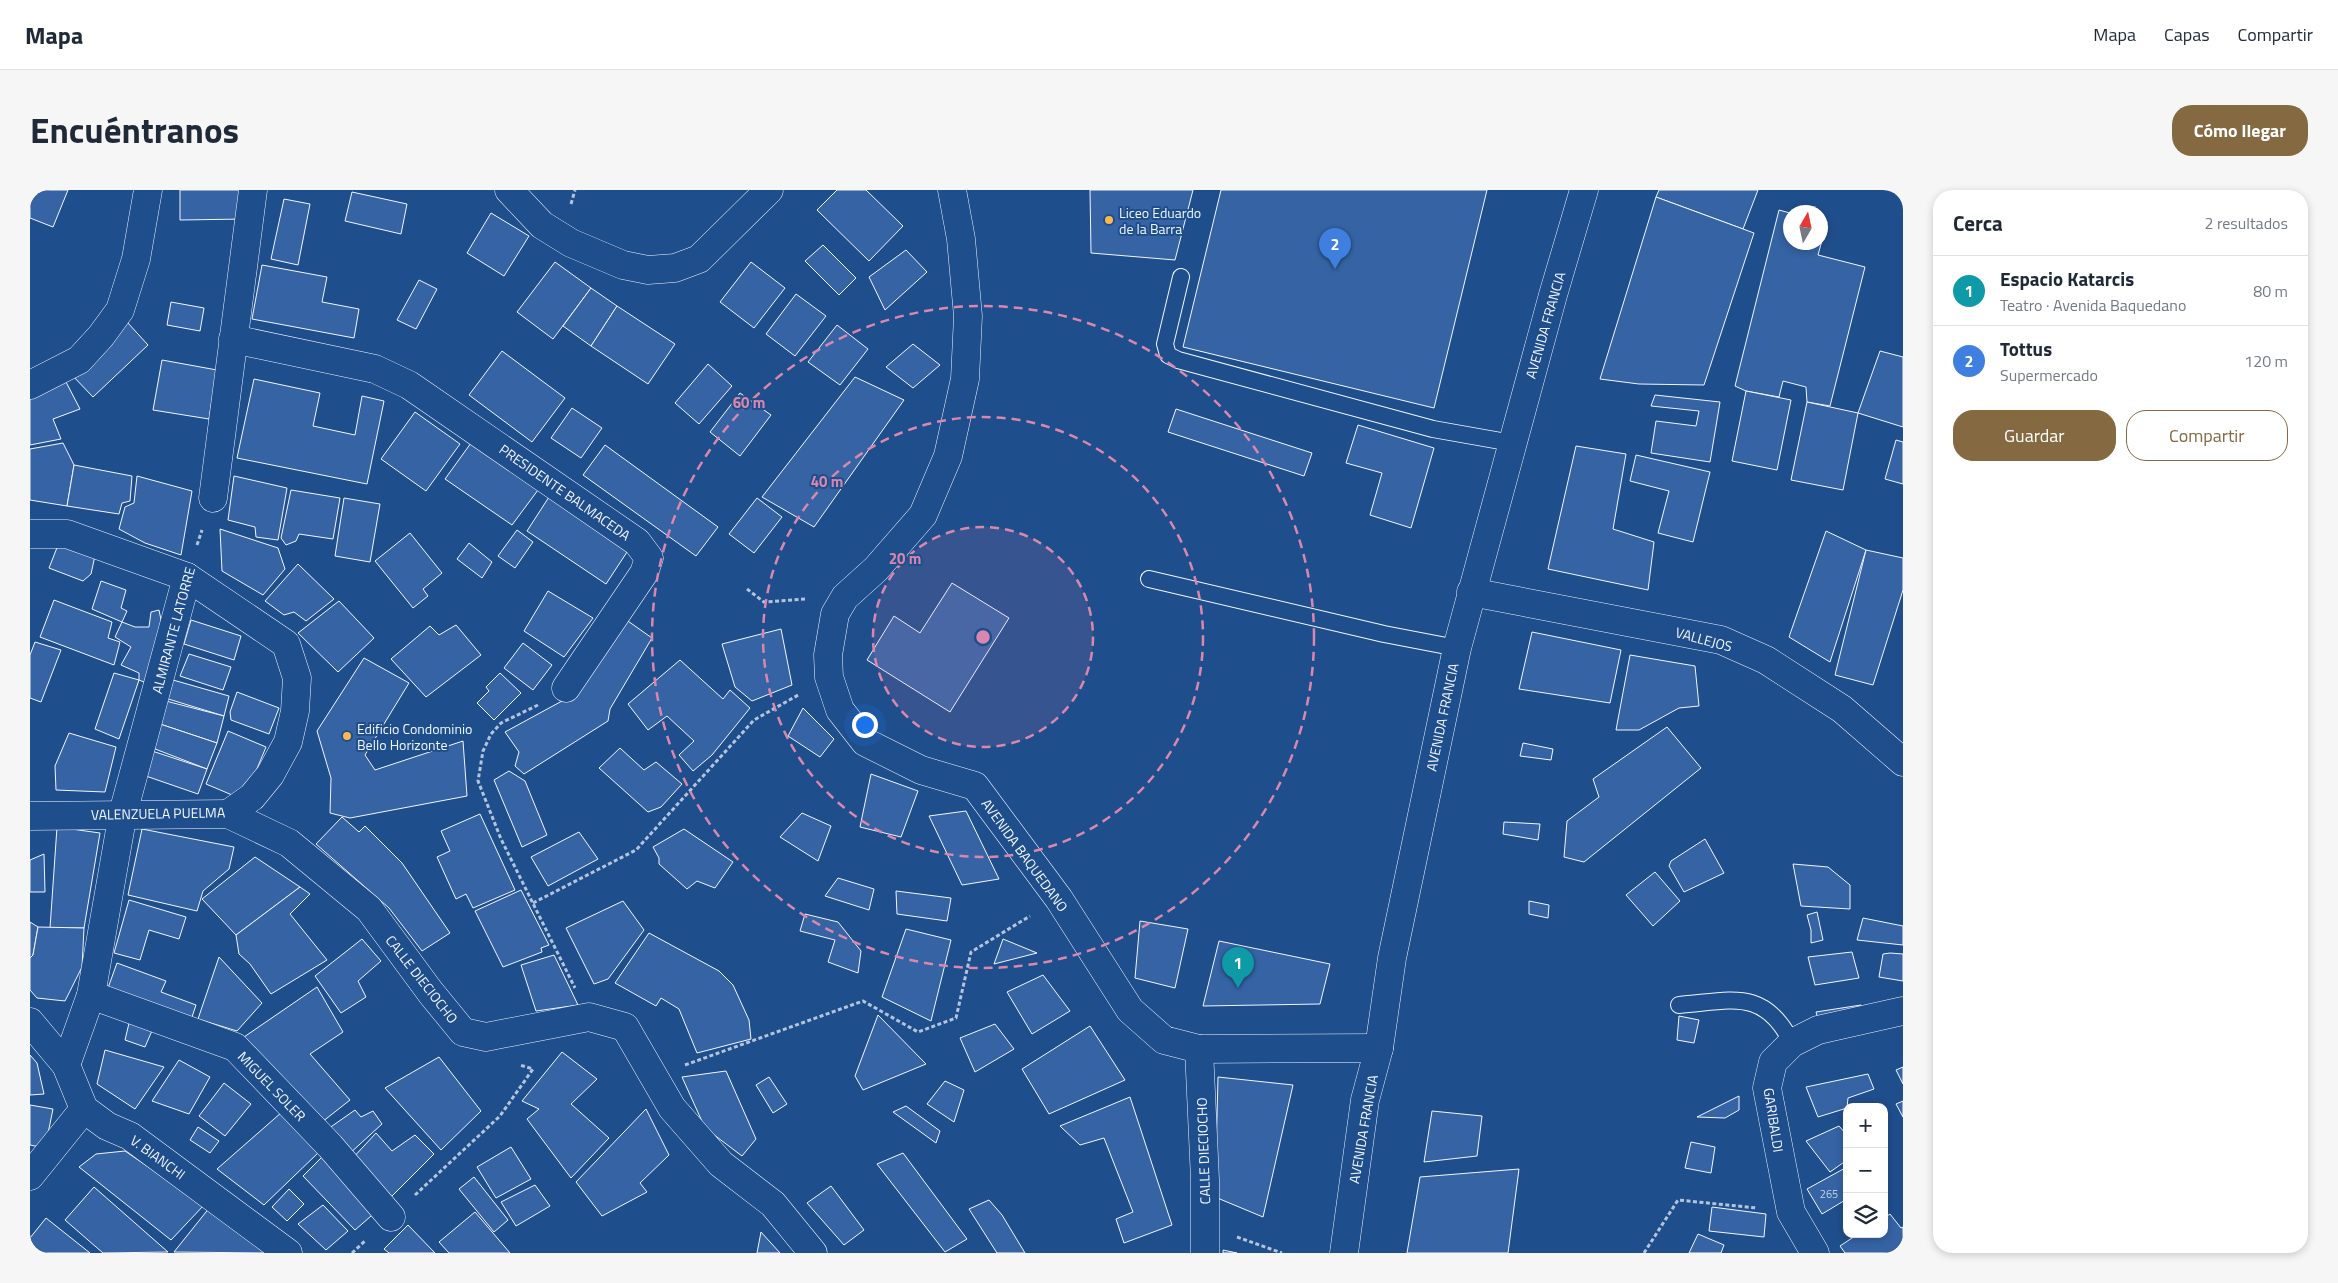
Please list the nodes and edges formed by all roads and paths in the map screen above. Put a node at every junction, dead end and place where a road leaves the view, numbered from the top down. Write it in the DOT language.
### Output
graph roads {
  1 [pos="148,190"];
  2 [pos="253,190"];
  3 [pos="509,190"];
  4 [pos="769,190"];
  5 [pos="952,190"];
  6 [pos="1584,190"];
  7 [pos="1181,277"];
  8 [pos="233,339"];
  9 [pos="30,385"];
  10 [pos="1512,443"];
  11 [pos="213,498"];
  12 [pos="30,534"];
  13 [pos="187,577"];
  14 [pos="1149,579"];
  15 [pos="747,589"];
  16 [pos="1471,592"];
  17 [pos="844,597"];
  18 [pos="1457,648"];
  19 [pos="829,677"];
  20 [pos="566,688"];
  21 [pos="1903,762"];
  22 [pos="123,814"];
  23 [pos="228,814"];
  24 [pos="30,816"];
  25 [pos="1059,899"];
  26 [pos="533,902"];
  27 [pos="91,995"];
  28 [pos="1678,1005"];
  29 [pos="1903,1011"];
  30 [pos="589,1017"];
  31 [pos="30,1022"];
  32 [pos="1792,1043"];
  33 [pos="1379,1048"];
  34 [pos="1199,1050"];
  35 [pos="516,1064"];
  36 [pos="66,1065"];
  37 [pos="654,1076"];
  38 [pos="84,1109"];
  39 [pos="30,1176"];
  40 [pos="1791,1212"];
  41 [pos="391,1217"];
  42 [pos="1206,1226"];
  43 [pos="288,1253"];
  44 [pos="352,1253"];
  45 [pos="813,1253"];
  46 [pos="1205,1253"];
  47 [pos="1282,1253"];
  48 [pos="1344,1253"];
  49 [pos="1644,1253"];
  50 [pos="1815,1253"];
  1 -- 9 [label="street"];
  2 -- 8 [label="street"];
  3 -- 4 [label="street"];
  5 -- 17 [label="street, AVENIDA BAQUEDANO"];
  6 -- 10 [label="street, AVENIDA FRANCIA"];
  7 -- 10 [label="lane"];
  8 -- 11 [label="street"];
  8 -- 20 [label="street, PRESIDENTE BALMACEDA"];
  10 -- 16 [label="street, AVENIDA FRANCIA"];
  11 -- 13 [label="path, ALMIRANTE LATORRE"];
  12 -- 13 [label="street, VALENZUELA PUELMA"];
  13 -- 22 [label="street, ALMIRANTE LATORRE"];
  13 -- 23 [label="street, VALENZUELA PUELMA"];
  14 -- 18 [label="lane"];
  15 -- 17 [label="path"];
  16 -- 18 [label="street, AVENIDA FRANCIA"];
  16 -- 21 [label="street, VALLEJOS"];
  17 -- 19 [label="street, AVENIDA BAQUEDANO"];
  18 -- 33 [label="street, AVENIDA FRANCIA"];
  19 -- 25 [label="street, AVENIDA BAQUEDANO"];
  19 -- 26 [label="path"];
  20 -- 26 [label="path"];
  22 -- 23 [label="street, VALENZUELA PUELMA"];
  22 -- 24 [label="street, VALENZUELA PUELMA"];
  22 -- 27 [label="street, ALMIRANTE LATORRE"];
  23 -- 30 [label="street, CALLE DIECIOCHO"];
  25 -- 34 [label="street, AVENIDA BAQUEDANO"];
  25 -- 37 [label="path"];
  26 -- 30 [label="path"];
  27 -- 36 [label="street, ALMIRANTE LATORRE"];
  27 -- 41 [label="street, MIGUEL SOLER"];
  28 -- 32 [label="lane"];
  29 -- 32 [label="street, GARIBALDI"];
  30 -- 37 [label="street, CALLE DIECIOCHO"];
  31 -- 36 [label="street"];
  32 -- 40 [label="street, GARIBALDI"];
  33 -- 34 [label="street, AVENIDA BAQUEDANO"];
  33 -- 48 [label="street, AVENIDA FRANCIA"];
  34 -- 42 [label="street, CALLE DIECIOCHO"];
  35 -- 41 [label="path"];
  36 -- 38 [label="street"];
  37 -- 45 [label="street, CALLE DIECIOCHO"];
  38 -- 39 [label="street"];
  38 -- 43 [label="street, V. BIANCHI"];
  40 -- 49 [label="path"];
  40 -- 50 [label="street, GARIBALDI"];
  41 -- 44 [label="path"];
  42 -- 46 [label="street, CALLE DIECIOCHO"];
  42 -- 47 [label="path"];
}
